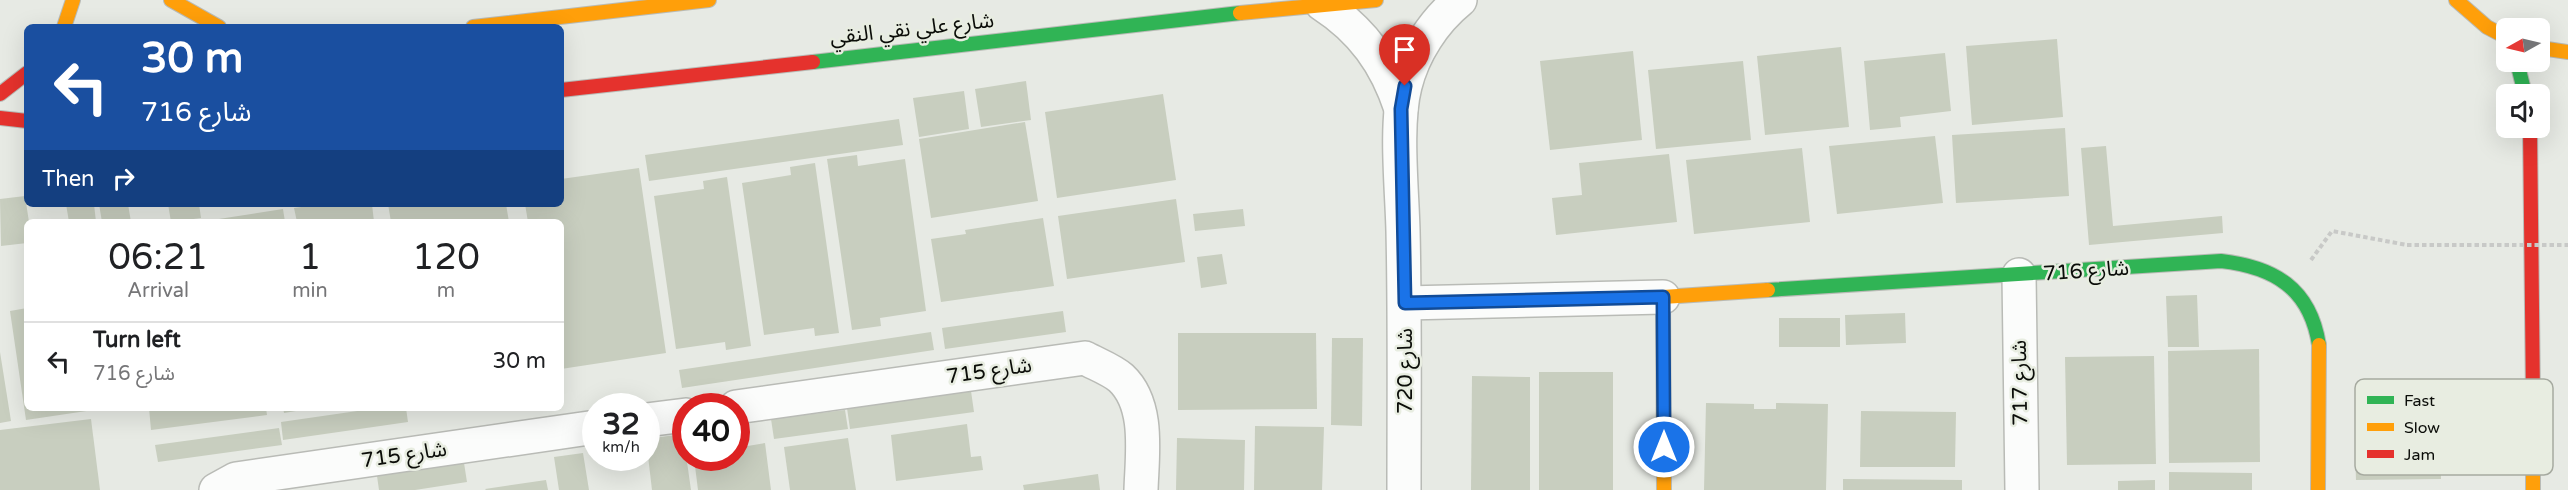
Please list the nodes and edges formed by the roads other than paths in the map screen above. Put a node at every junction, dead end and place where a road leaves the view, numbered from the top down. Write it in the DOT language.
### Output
graph roads {
  1 [pos="73,0"];
  2 [pos="171,0"];
  3 [pos="709,0"];
  4 [pos="1376,0"];
  5 [pos="1460,0"];
  6 [pos="2456,0"];
  7 [pos="1322,4"];
  8 [pos="65,24"];
  9 [pos="214,24"];
  10 [pos="499,24"];
  11 [pos="2496,32"];
  12 [pos="2550,49"];
  13 [pos="2568,52"];
  14 [pos="24,75"];
  15 [pos="564,90"];
  16 [pos="0,94"];
  17 [pos="1401,109"];
  18 [pos="0,118"];
  19 [pos="24,121"];
  20 [pos="2531,138"];
  21 [pos="2019,275"];
  22 [pos="1663,297"];
  23 [pos="1405,303"];
  24 [pos="2533,379"];
  25 [pos="750,405"];
  26 [pos="582,430"];
  27 [pos="2533,475"];
  28 [pos="216,490"];
  29 [pos="1141,490"];
  30 [pos="1404,490"];
  31 [pos="1664,490"];
  32 [pos="2022,490"];
  33 [pos="2318,490"];
  34 [pos="2533,490"];
  1 -- 8 [label="street"];
  2 -- 9 [label="street"];
  3 -- 10 [label="street"];
  4 -- 7 [label="street, شارع علي نقي النقي"];
  5 -- 17 [label="street, شارع 720"];
  6 -- 11 [label="street"];
  7 -- 15 [label="street, شارع علي نقي النقي"];
  7 -- 17 [label="street, شارع 720"];
  12 -- 13 [label="street"];
  14 -- 16 [label="street"];
  17 -- 23 [label="street, شارع 720"];
  18 -- 19 [label="street"];
  20 -- 24 [label="street"];
  21 -- 22 [label="street, شارع 716"];
  21 -- 32 [label="street, شارع 717"];
  21 -- 33 [label="street, شارع 716"];
  22 -- 23 [label="street, شارع 716"];
  22 -- 31 [label="street"];
  23 -- 30 [label="street, شارع 720"];
  25 -- 29 [label="street, شارع 715"];
  26 -- 28 [label="street, شارع 715"];
  27 -- 34 [label="street"];
}
